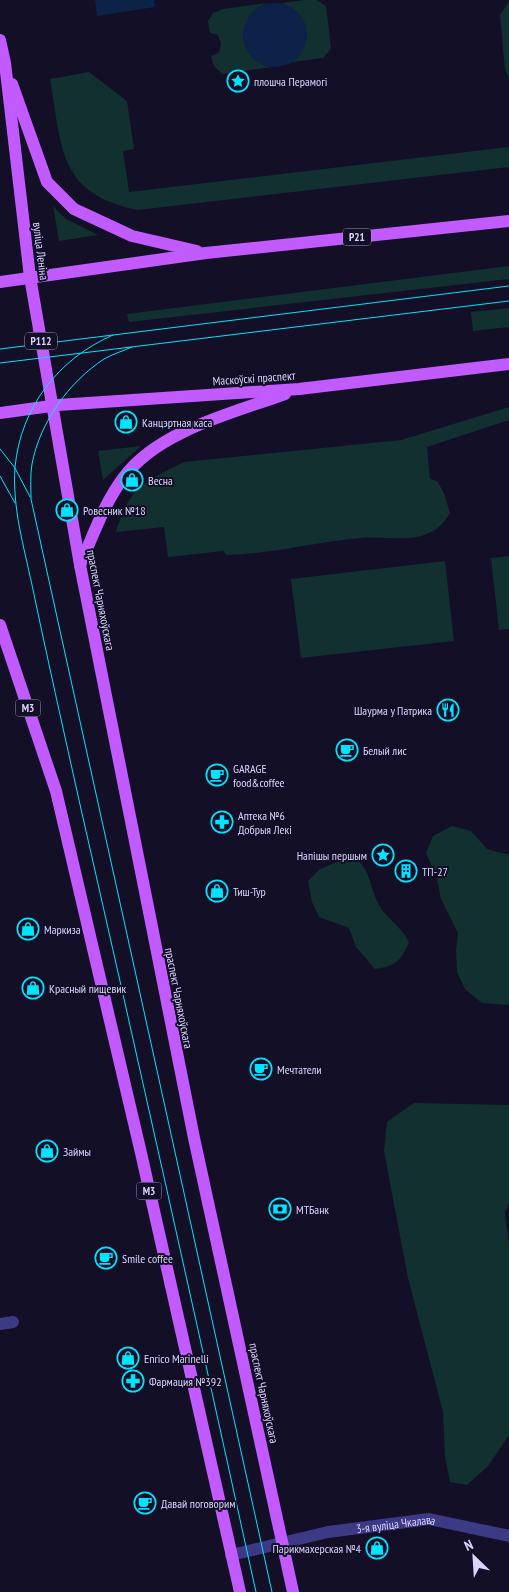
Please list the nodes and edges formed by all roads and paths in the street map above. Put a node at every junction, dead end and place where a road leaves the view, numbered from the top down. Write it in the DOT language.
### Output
graph roads {
  1 [pos="0,40"];
  2 [pos="5,63"];
  3 [pos="509,221"];
  4 [pos="206,253"];
  5 [pos="30,277"];
  6 [pos="0,282"];
  7 [pos="509,364"];
  8 [pos="299,389"];
  9 [pos="52,406"];
  10 [pos="0,413"];
  11 [pos="80,565"];
  12 [pos="0,625"];
  13 [pos="509,1536"];
  14 [pos="282,1544"];
  15 [pos="231,1555"];
  16 [pos="240,1592"];
  17 [pos="293,1592"];
  1 -- 2 [label="main road, вуліца Леніна / Р112"];
  2 -- 4 [label="main road"];
  2 -- 5 [label="main road, вуліца Леніна / Р112"];
  3 -- 4 [label="main road, Р21"];
  4 -- 5 [label="main road, Р21"];
  5 -- 6 [label="main road, Р21"];
  5 -- 9 [label="main road, вуліца Леніна / Р112"];
  7 -- 8 [label="main road, Маскоўскі праспект"];
  8 -- 9 [label="main road, Маскоўскі праспект"];
  8 -- 11 [label="main road"];
  9 -- 10 [label="main road, Маскоўскі праспект"];
  9 -- 11 [label="main road, праспект Чарняхоўскага"];
  11 -- 14 [label="main road, праспект Чарняхоўскага"];
  12 -- 15 [label="main road, М3"];
  13 -- 14 [label="street, 3-я вуліца Чкалава"];
  14 -- 15 [label="street, 3-я вуліца Чкалава"];
  14 -- 17 [label="main road, праспект Чарняхоўскага"];
  15 -- 16 [label="main road, М3"];
}
